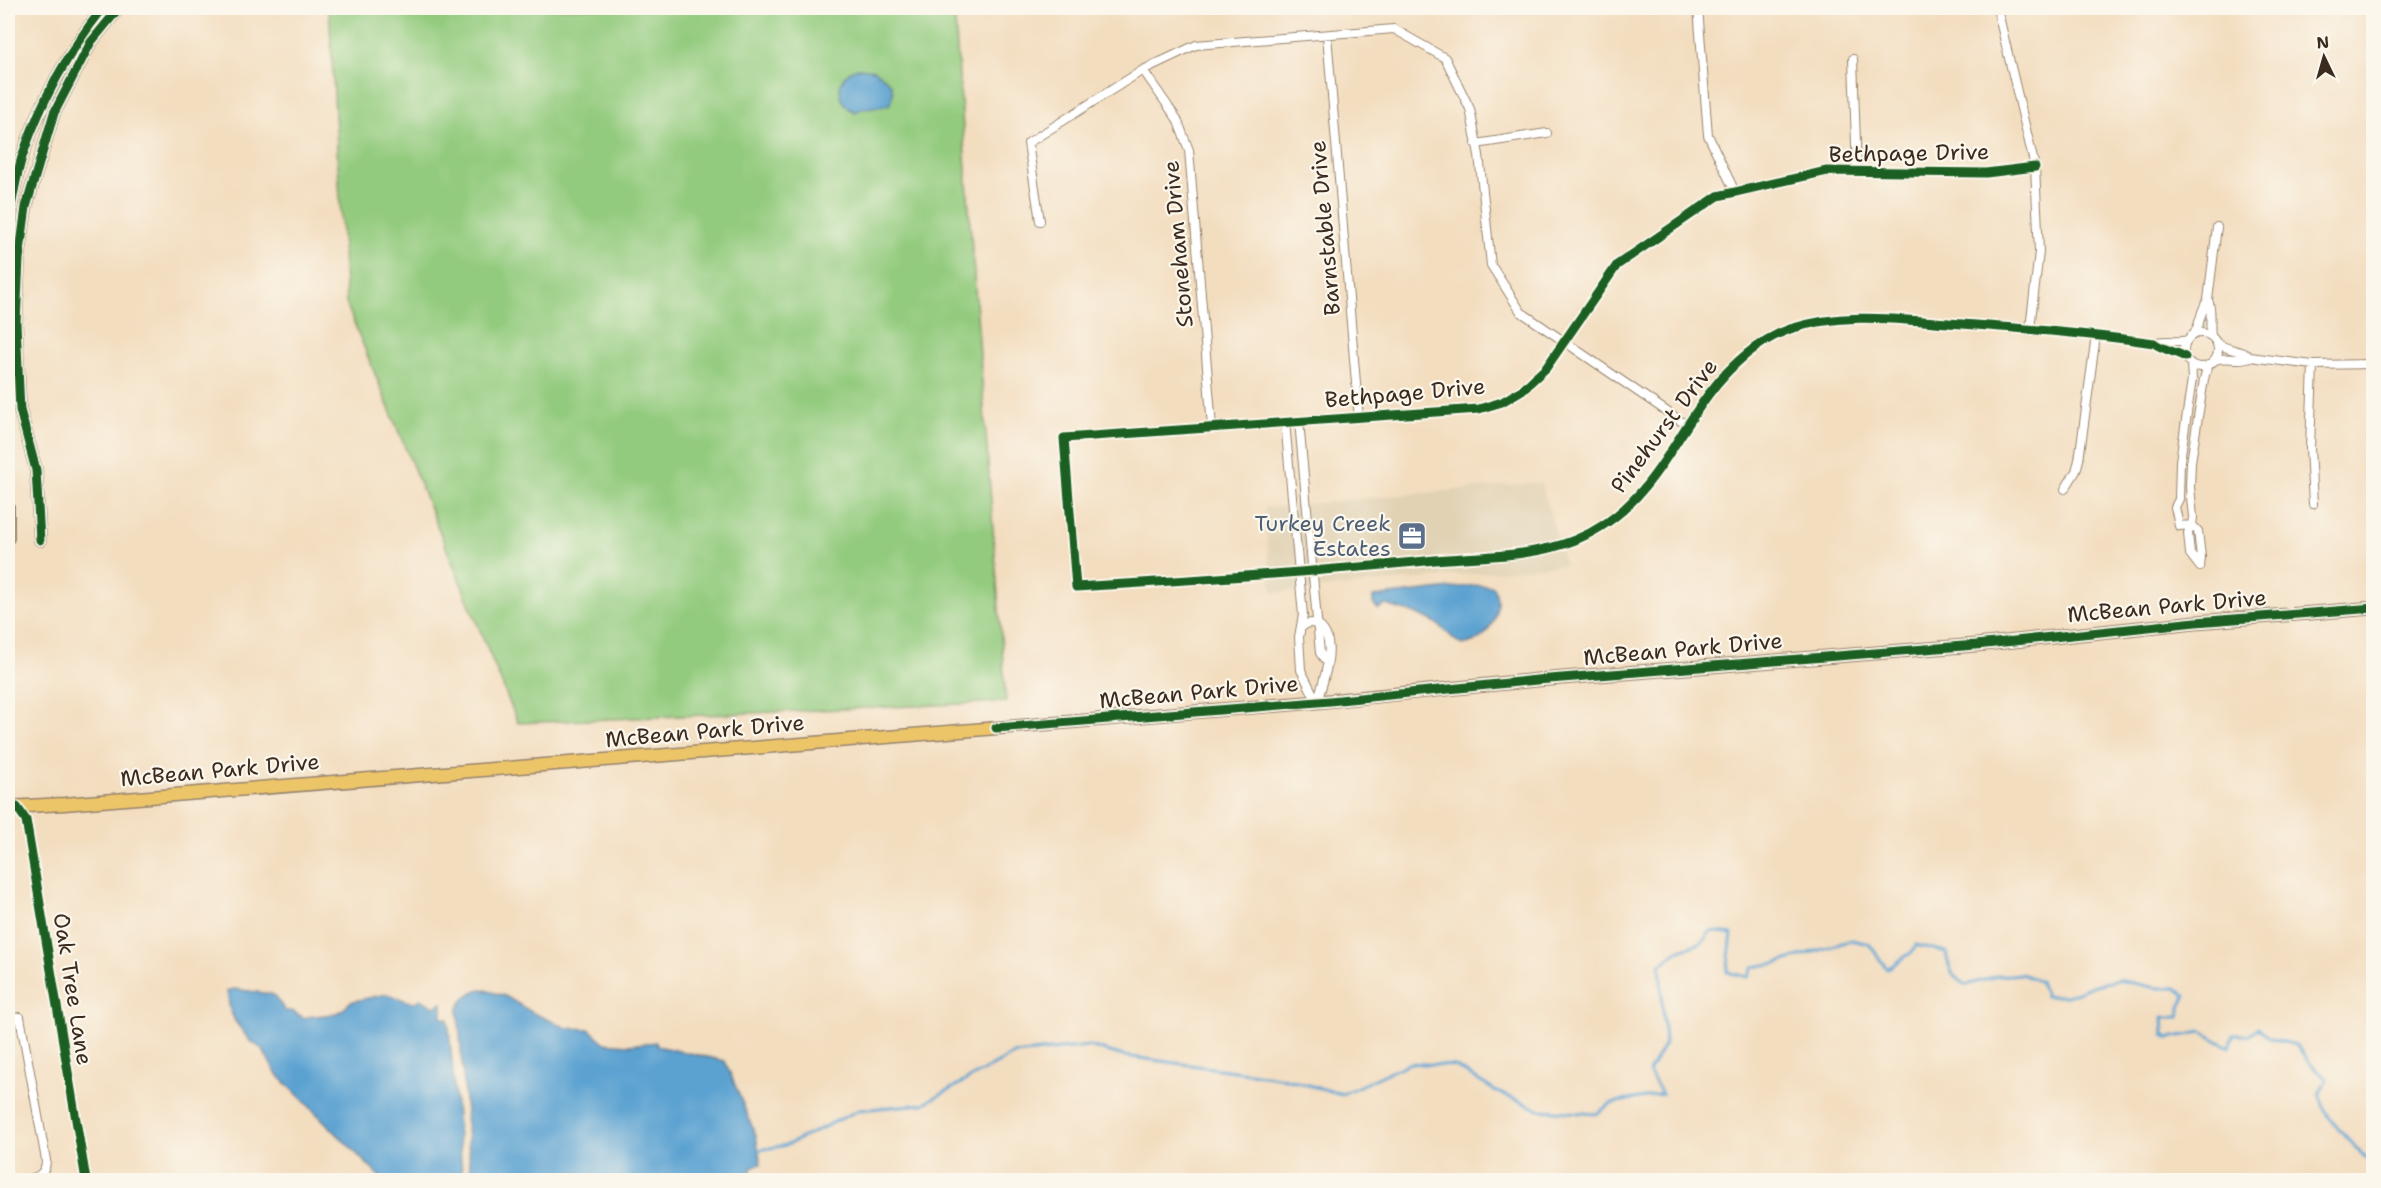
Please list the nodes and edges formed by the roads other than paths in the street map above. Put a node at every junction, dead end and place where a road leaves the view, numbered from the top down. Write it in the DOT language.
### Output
graph roads {
  1 [pos="103,8"];
  2 [pos="119,8"];
  3 [pos="1698,8"];
  4 [pos="1997,8"];
  5 [pos="1327,35"];
  6 [pos="1853,60"];
  7 [pos="1143,70"];
  8 [pos="1547,133"];
  9 [pos="1476,144"];
  10 [pos="2035,167"];
  11 [pos="1857,172"];
  12 [pos="1735,192"];
  13 [pos="1040,221"];
  14 [pos="8,222"];
  15 [pos="2217,227"];
  16 [pos="2208,300"];
  17 [pos="12,324"];
  18 [pos="2031,328"];
  19 [pos="2096,335"];
  20 [pos="2191,337"];
  21 [pos="2214,339"];
  22 [pos="1565,342"];
  23 [pos="2154,344"];
  24 [pos="2250,357"];
  25 [pos="2188,360"];
  26 [pos="2212,363"];
  27 [pos="2313,364"];
  28 [pos="2373,364"];
  29 [pos="1359,419"];
  30 [pos="1285,422"];
  31 [pos="1299,422"];
  32 [pos="1688,426"];
  33 [pos="1212,428"];
  34 [pos="2065,489"];
  35 [pos="2313,504"];
  36 [pos="8,506"];
  37 [pos="2192,525"];
  38 [pos="8,538"];
  39 [pos="40,540"];
  40 [pos="2200,567"];
  41 [pos="1312,573"];
  42 [pos="1300,574"];
  43 [pos="2373,608"];
  44 [pos="1317,625"];
  45 [pos="1302,627"];
  46 [pos="1317,702"];
  47 [pos="12,807"];
  48 [pos="8,1018"];
  49 [pos="26,1180"];
  50 [pos="86,1180"];
  1 -- 14 [label="main road"];
  2 -- 17 [label="main road"];
  3 -- 12 [label="street"];
  4 -- 10 [label="street"];
  5 -- 7 [label="street"];
  5 -- 9 [label="street"];
  5 -- 29 [label="street, Barnstable Drive"];
  6 -- 11 [label="street"];
  7 -- 13 [label="street"];
  7 -- 33 [label="street, Stoneham Drive"];
  8 -- 9 [label="street"];
  9 -- 22 [label="street"];
  10 -- 11 [label="street, Bethpage Drive"];
  10 -- 18 [label="street"];
  11 -- 12 [label="street, Bethpage Drive"];
  12 -- 22 [label="street, Bethpage Drive"];
  15 -- 16 [label="street"];
  16 -- 20 [label="street"];
  16 -- 21 [label="street"];
  17 -- 39 [label="main road"];
  18 -- 19 [label="street, Pinehurst Drive"];
  18 -- 32 [label="street, Pinehurst Drive"];
  19 -- 23 [label="street, Pinehurst Drive"];
  19 -- 34 [label="street"];
  20 -- 21 [label="street"];
  20 -- 23 [label="street, Pinehurst Drive"];
  20 -- 25 [label="street"];
  21 -- 24 [label="street"];
  21 -- 26 [label="street"];
  22 -- 29 [label="street, Bethpage Drive"];
  22 -- 32 [label="street"];
  23 -- 25 [label="street, Pinehurst Drive"];
  24 -- 26 [label="street"];
  24 -- 27 [label="street"];
  25 -- 26 [label="street"];
  25 -- 37 [label="street"];
  26 -- 37 [label="street"];
  27 -- 28 [label="street"];
  27 -- 35 [label="street"];
  29 -- 31 [label="street, Bethpage Drive"];
  30 -- 31 [label="street, Bethpage Drive"];
  30 -- 33 [label="street, Bethpage Drive"];
  30 -- 42 [label="street"];
  31 -- 41 [label="street"];
  32 -- 41 [label="street, Pinehurst Drive"];
  33 -- 42 [label="street, Pinehurst Drive"];
  36 -- 38 [label="main road"];
  37 -- 40 [label="street"];
  41 -- 42 [label="street, Pinehurst Drive"];
  41 -- 44 [label="street"];
  42 -- 45 [label="street"];
  43 -- 46 [label="main road, McBean Park Drive"];
  44 -- 45 [label="street"];
  44 -- 46 [label="street"];
  45 -- 46 [label="street"];
  46 -- 47 [label="main road, McBean Park Drive"];
  47 -- 50 [label="street, Oak Tree Lane"];
  48 -- 49 [label="street"];
}
